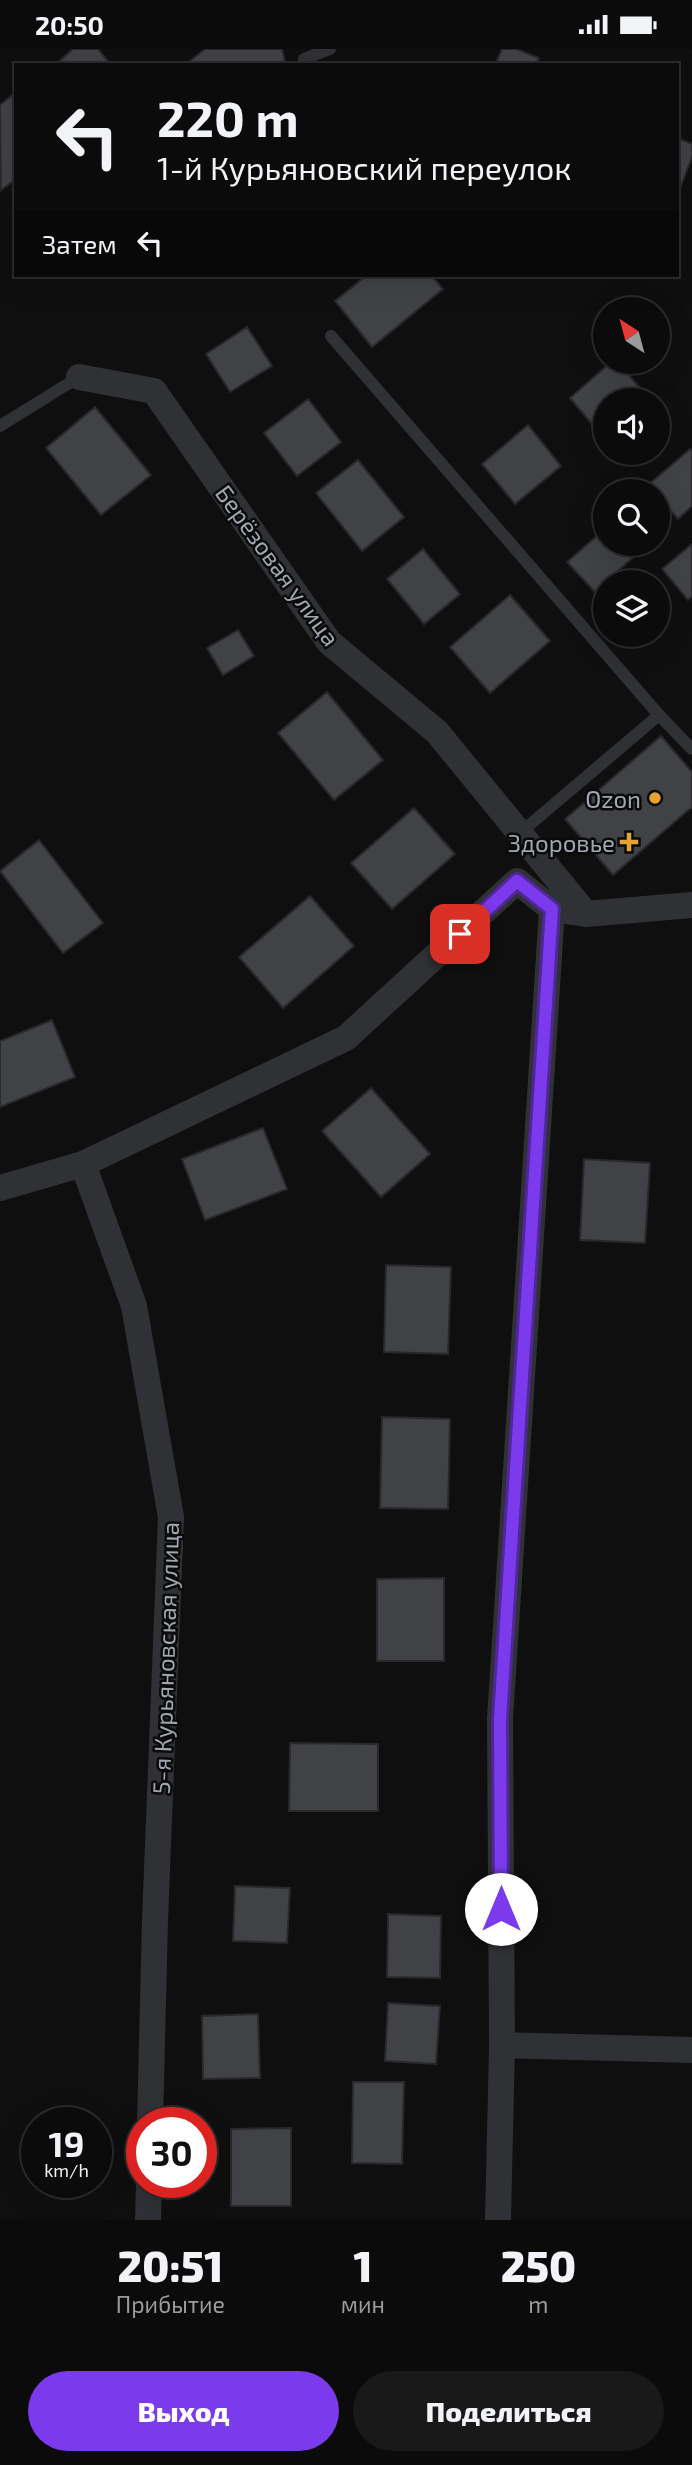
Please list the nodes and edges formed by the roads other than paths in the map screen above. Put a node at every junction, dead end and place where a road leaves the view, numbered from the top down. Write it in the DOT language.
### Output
graph roads {
  1 [pos="330,49"];
  2 [pos="304,63"];
  3 [pos="331,335"];
  4 [pos="79,377"];
  5 [pos="0,426"];
  6 [pos="659,716"];
  7 [pos="692,749"];
  8 [pos="520,833"];
  9 [pos="692,905"];
  10 [pos="552,909"];
  11 [pos="586,914"];
  12 [pos="83,1164"];
  13 [pos="0,1188"];
  14 [pos="502,2045"];
  15 [pos="692,2050"];
  16 [pos="150,2107"];
  17 [pos="149,2198"];
  18 [pos="148,2220"];
  19 [pos="498,2220"];
  1 -- 2 [label="lane"];
  3 -- 6 [label="lane"];
  4 -- 5 [label="lane, Берёзовая улица"];
  4 -- 8 [label="street, Берёзовая улица"];
  6 -- 7 [label="lane"];
  6 -- 8 [label="lane"];
  8 -- 11 [label="street, Берёзовая улица"];
  9 -- 11 [label="street"];
  10 -- 11 [label="street"];
  10 -- 12 [label="street"];
  10 -- 14 [label="street"];
  12 -- 13 [label="street"];
  12 -- 16 [label="street, 5-я Курьяновская улица"];
  14 -- 15 [label="street"];
  14 -- 19 [label="street"];
  17 -- 18 [label="street"];
}
